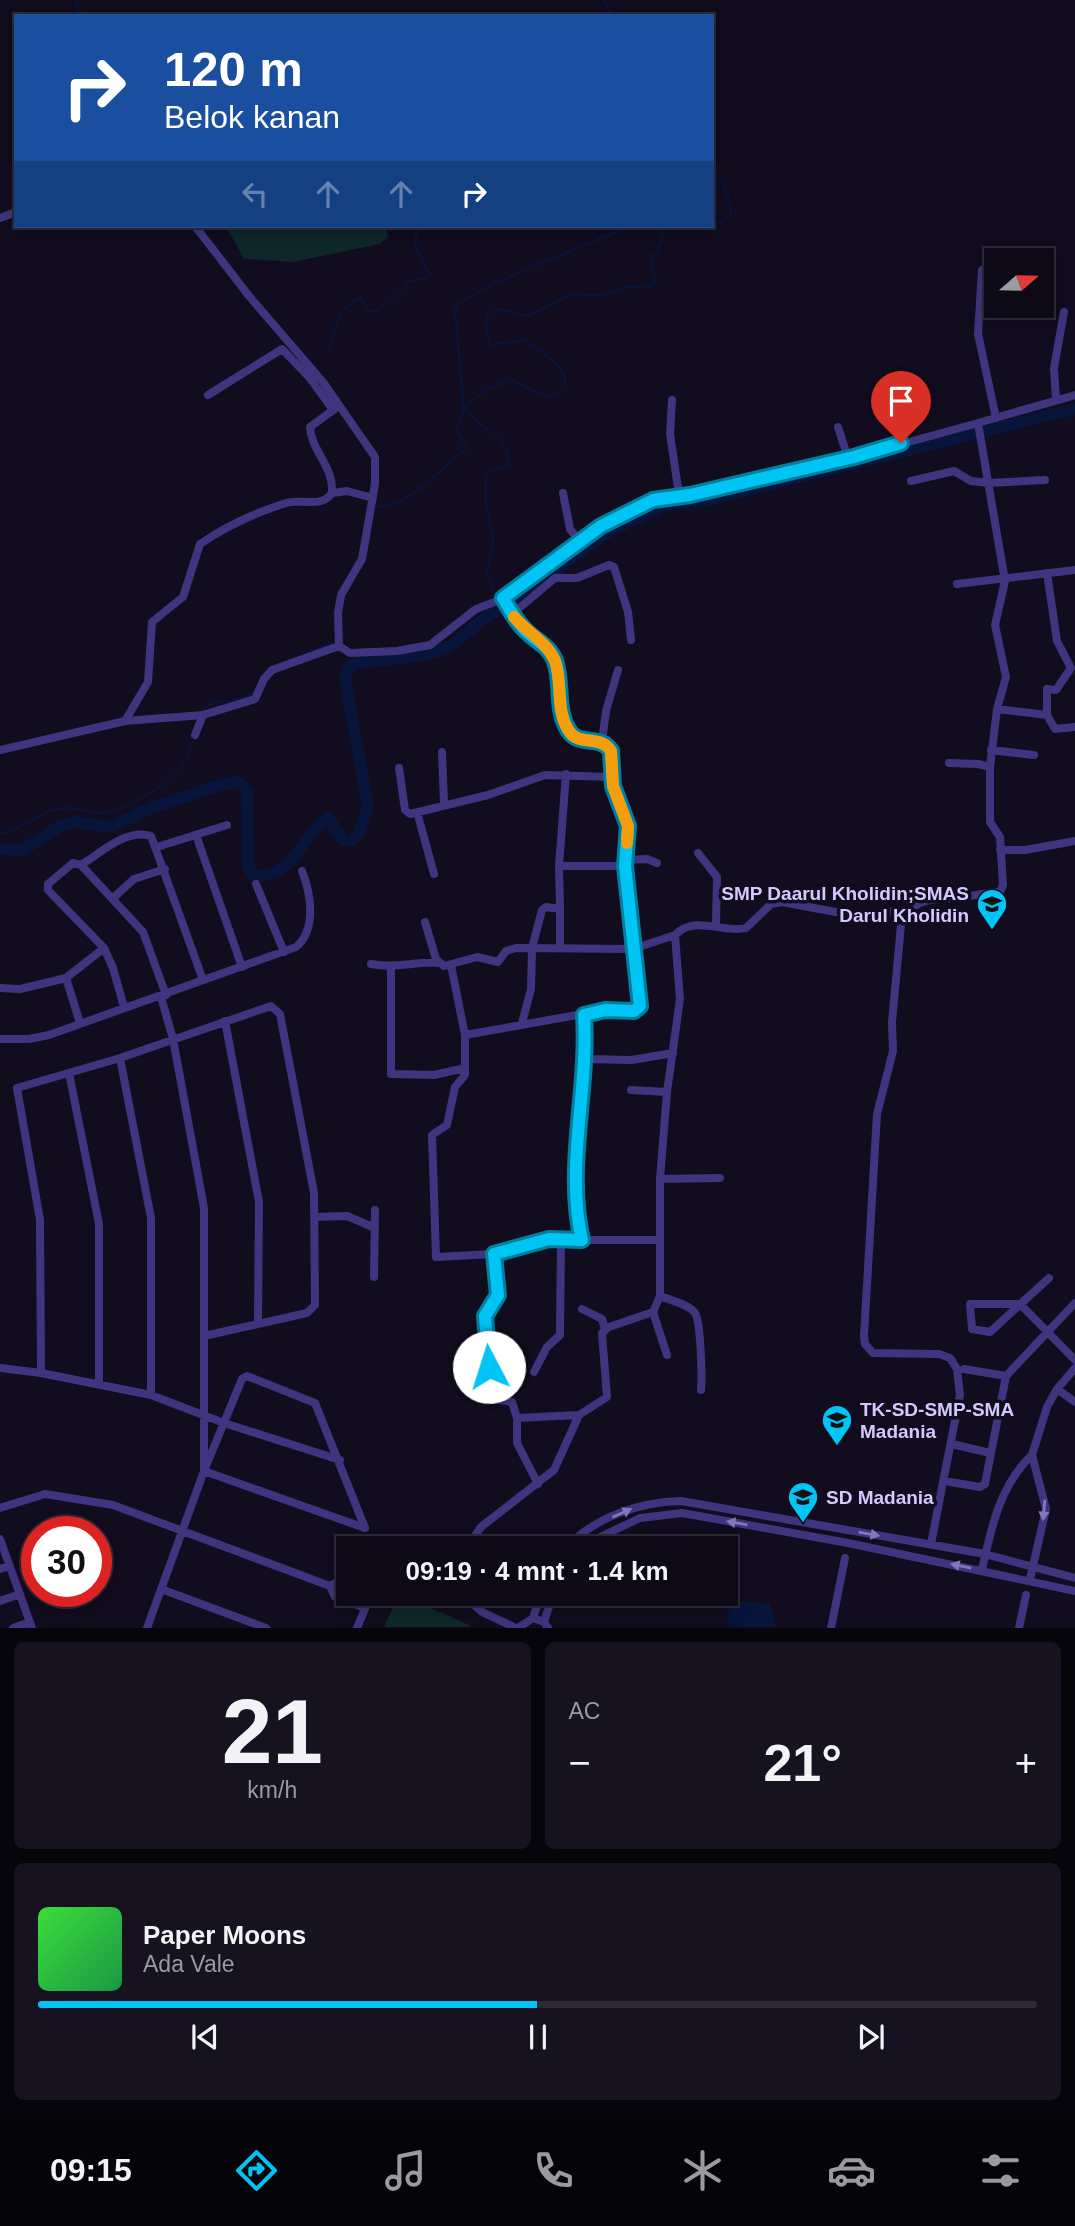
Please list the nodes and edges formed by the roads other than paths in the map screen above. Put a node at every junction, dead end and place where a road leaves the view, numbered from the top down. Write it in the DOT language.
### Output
graph roads {
  1 [pos="197,228"];
  2 [pos="982,270"];
  3 [pos="1064,313"];
  4 [pos="208,395"];
  5 [pos="1075,395"];
  6 [pos="672,400"];
  7 [pos="1056,400"];
  8 [pos="337,407"];
  9 [pos="996,418"];
  10 [pos="838,427"];
  11 [pos="979,427"];
  12 [pos="848,458"];
  13 [pos="1045,480"];
  14 [pos="911,481"];
  15 [pos="989,483"];
  16 [pos="332,493"];
  17 [pos="563,493"];
  18 [pos="679,495"];
  19 [pos="369,498"];
  20 [pos="580,542"];
  21 [pos="1075,570"];
  22 [pos="1047,573"];
  23 [pos="1005,580"];
  24 [pos="957,584"];
  25 [pos="503,598"];
  26 [pos="512,614"];
  27 [pos="631,640"];
  28 [pos="339,646"];
  29 [pos="618,670"];
  30 [pos="997,709"];
  31 [pos="1047,715"];
  32 [pos="201,716"];
  33 [pos="125,721"];
  34 [pos="1075,727"];
  35 [pos="195,735"];
  36 [pos="602,742"];
  37 [pos="0,750"];
  38 [pos="991,750"];
  39 [pos="442,752"];
  40 [pos="1034,755"];
  41 [pos="949,763"];
  42 [pos="990,767"];
  43 [pos="400,768"];
  44 [pos="566,774"];
  45 [pos="612,777"];
  46 [pos="444,804"];
  47 [pos="417,812"];
  48 [pos="227,825"];
  49 [pos="196,835"];
  50 [pos="1075,841"];
  51 [pos="157,847"];
  52 [pos="1000,850"];
  53 [pos="698,853"];
  54 [pos="626,863"];
  55 [pos="657,863"];
  56 [pos="81,865"];
  57 [pos="559,866"];
  58 [pos="165,869"];
  59 [pos="302,871"];
  60 [pos="434,874"];
  61 [pos="256,884"];
  62 [pos="113,898"];
  63 [pos="560,909"];
  64 [pos="905,914"];
  65 [pos="425,922"];
  66 [pos="716,925"];
  67 [pos="675,935"];
  68 [pos="104,948"];
  69 [pos="532,948"];
  70 [pos="560,948"];
  71 [pos="633,949"];
  72 [pos="284,952"];
  73 [pos="439,963"];
  74 [pos="372,964"];
  75 [pos="451,965"];
  76 [pos="242,967"];
  77 [pos="390,968"];
  78 [pos="66,978"];
  79 [pos="203,980"];
  80 [pos="0,988"];
  81 [pos="163,996"];
  82 [pos="124,1007"];
  83 [pos="584,1015"];
  84 [pos="225,1021"];
  85 [pos="80,1023"];
  86 [pos="522,1023"];
  87 [pos="465,1035"];
  88 [pos="173,1038"];
  89 [pos="0,1039"];
  90 [pos="673,1053"];
  91 [pos="120,1058"];
  92 [pos="586,1059"];
  93 [pos="465,1068"];
  94 [pos="69,1073"];
  95 [pos="631,1090"];
  96 [pos="667,1092"];
  97 [pos="720,1178"];
  98 [pos="660,1179"];
  99 [pos="375,1210"];
  100 [pos="315,1217"];
  101 [pos="375,1228"];
  102 [pos="561,1239"];
  103 [pos="582,1240"];
  104 [pos="660,1240"];
  105 [pos="494,1254"];
  106 [pos="374,1277"];
  107 [pos="1049,1278"];
  108 [pos="660,1296"];
  109 [pos="1075,1303"];
  110 [pos="1020,1304"];
  111 [pos="582,1309"];
  112 [pos="653,1312"];
  113 [pos="258,1324"];
  114 [pos="605,1329"];
  115 [pos="1046,1330"];
  116 [pos="204,1336"];
  117 [pos="667,1355"];
  118 [pos="1075,1360"];
  119 [pos="0,1368"];
  120 [pos="1075,1368"];
  121 [pos="964,1370"];
  122 [pos="534,1372"];
  123 [pos="41,1373"];
  124 [pos="1006,1376"];
  125 [pos="99,1384"];
  126 [pos="1057,1389"];
  127 [pos="701,1390"];
  128 [pos="150,1395"];
  129 [pos="1075,1402"];
  130 [pos="963,1409"];
  131 [pos="203,1414"];
  132 [pos="998,1414"];
  133 [pos="579,1415"];
  134 [pos="517,1418"];
  135 [pos="224,1423"];
  136 [pos="956,1445"];
  137 [pos="990,1453"];
  138 [pos="1032,1455"];
  139 [pos="340,1460"];
  140 [pos="204,1471"];
  141 [pos="950,1482"];
  142 [pos="538,1484"];
  143 [pos="0,1508"];
  144 [pos="828,1526"];
  145 [pos="182,1530"];
  146 [pos="475,1536"];
  147 [pos="581,1536"];
  148 [pos="605,1536"];
  149 [pos="0,1539"];
  150 [pos="825,1539"];
  151 [pos="931,1544"];
  152 [pos="985,1554"];
  153 [pos="845,1558"];
  154 [pos="10,1566"];
  155 [pos="1033,1567"];
  156 [pos="0,1569"];
  157 [pos="982,1570"];
  158 [pos="1075,1578"];
  159 [pos="1030,1580"];
  160 [pos="336,1583"];
  161 [pos="330,1586"];
  162 [pos="161,1589"];
  163 [pos="1075,1591"];
  164 [pos="20,1594"];
  165 [pos="1026,1595"];
  166 [pos="0,1601"];
  167 [pos="475,1606"];
  168 [pos="537,1606"];
  169 [pos="550,1606"];
  170 [pos="365,1608"];
  171 [pos="533,1618"];
  172 [pos="31,1625"];
  173 [pos="546,1625"];
  174 [pos="830,1627"];
  175 [pos="13,1628"];
  176 [pos="146,1628"];
  177 [pos="266,1628"];
  178 [pos="358,1628"];
  179 [pos="517,1628"];
  180 [pos="1019,1628"];
  1 -- 8 [label="street"];
  2 -- 9 [label="street"];
  3 -- 7 [label="street"];
  4 -- 8 [label="street"];
  5 -- 7 [label="street"];
  6 -- 18 [label="street"];
  7 -- 9 [label="street"];
  8 -- 16 [label="street"];
  8 -- 19 [label="street"];
  9 -- 11 [label="street"];
  10 -- 12 [label="street"];
  11 -- 12 [label="street"];
  11 -- 15 [label="street"];
  12 -- 18 [label="street"];
  13 -- 15 [label="street"];
  14 -- 15 [label="street"];
  15 -- 23 [label="street"];
  16 -- 19 [label="street"];
  16 -- 33 [label="street"];
  17 -- 20 [label="street"];
  18 -- 20 [label="street"];
  19 -- 28 [label="street"];
  20 -- 25 [label="street"];
  21 -- 22 [label="street"];
  22 -- 23 [label="street"];
  22 -- 31 [label="street"];
  23 -- 24 [label="street"];
  23 -- 30 [label="street"];
  25 -- 26 [label="street"];
  25 -- 28 [label="street"];
  26 -- 27 [label="street"];
  26 -- 36 [label="street"];
  28 -- 32 [label="street"];
  29 -- 36 [label="street"];
  30 -- 31 [label="street"];
  30 -- 38 [label="street"];
  31 -- 34 [label="street"];
  32 -- 33 [label="street"];
  32 -- 35 [label="street"];
  33 -- 37 [label="street"];
  36 -- 45 [label="street"];
  38 -- 40 [label="street"];
  38 -- 42 [label="street"];
  39 -- 46 [label="street"];
  41 -- 42 [label="street"];
  42 -- 52 [label="street"];
  43 -- 47 [label="street"];
  44 -- 45 [label="street"];
  44 -- 46 [label="street"];
  44 -- 57 [label="street"];
  45 -- 54 [label="street"];
  46 -- 47 [label="street"];
  47 -- 60 [label="street"];
  48 -- 49 [label="street"];
  49 -- 51 [label="street"];
  49 -- 76 [label="street"];
  50 -- 52 [label="street"];
  51 -- 56 [label="street"];
  51 -- 58 [label="street"];
  52 -- 64 [label="street"];
  53 -- 66 [label="street"];
  54 -- 55 [label="street"];
  54 -- 57 [label="street"];
  54 -- 71 [label="street"];
  56 -- 62 [label="street"];
  56 -- 68 [label="street"];
  57 -- 63 [label="street"];
  58 -- 62 [label="street"];
  58 -- 79 [label="street"];
  59 -- 72 [label="street"];
  61 -- 72 [label="street"];
  62 -- 81 [label="street"];
  63 -- 69 [label="street"];
  63 -- 70 [label="street"];
  64 -- 66 [label="street"];
  64 -- 151 [label="street"];
  65 -- 73 [label="street"];
  66 -- 67 [label="street"];
  67 -- 71 [label="street"];
  67 -- 90 [label="street"];
  68 -- 78 [label="street"];
  68 -- 82 [label="street"];
  69 -- 70 [label="street"];
  69 -- 75 [label="street"];
  69 -- 86 [label="street"];
  70 -- 71 [label="street"];
  71 -- 83 [label="street"];
  72 -- 76 [label="street"];
  73 -- 75 [label="street"];
  73 -- 77 [label="street"];
  74 -- 77 [label="street"];
  75 -- 87 [label="street"];
  76 -- 79 [label="street"];
  77 -- 93 [label="street"];
  78 -- 80 [label="street"];
  78 -- 85 [label="street"];
  79 -- 81 [label="street"];
  81 -- 82 [label="street"];
  81 -- 88 [label="street"];
  82 -- 85 [label="street"];
  83 -- 86 [label="street"];
  83 -- 92 [label="street"];
  84 -- 88 [label="street"];
  84 -- 100 [label="street"];
  84 -- 113 [label="street"];
  85 -- 89 [label="street"];
  86 -- 87 [label="street"];
  87 -- 93 [label="street"];
  88 -- 91 [label="street"];
  88 -- 116 [label="street"];
  90 -- 92 [label="street"];
  90 -- 96 [label="street"];
  91 -- 94 [label="street"];
  91 -- 128 [label="street"];
  92 -- 103 [label="street"];
  93 -- 105 [label="street"];
  94 -- 123 [label="street"];
  94 -- 125 [label="street"];
  95 -- 96 [label="street"];
  96 -- 98 [label="street"];
  97 -- 98 [label="street"];
  98 -- 104 [label="street"];
  99 -- 101 [label="street"];
  100 -- 101 [label="street"];
  100 -- 113 [label="street"];
  101 -- 106 [label="street"];
  102 -- 103 [label="street"];
  102 -- 105 [label="street"];
  102 -- 122 [label="street"];
  103 -- 104 [label="street"];
  104 -- 108 [label="street"];
  105 -- 134 [label="street"];
  107 -- 110 [label="street"];
  108 -- 112 [label="street"];
  108 -- 127 [label="street"];
  109 -- 115 [label="street"];
  110 -- 110 [label="street"];
  110 -- 115 [label="street"];
  111 -- 114 [label="street"];
  112 -- 114 [label="street"];
  112 -- 117 [label="street"];
  113 -- 116 [label="street"];
  114 -- 133 [label="street"];
  115 -- 118 [label="street"];
  115 -- 124 [label="street"];
  116 -- 131 [label="street"];
  119 -- 123 [label="street"];
  120 -- 126 [label="street"];
  121 -- 124 [label="street"];
  123 -- 125 [label="street"];
  124 -- 132 [label="street"];
  125 -- 128 [label="street"];
  126 -- 129 [label="street"];
  126 -- 138 [label="street"];
  128 -- 131 [label="street"];
  130 -- 132 [label="street"];
  131 -- 135 [label="street"];
  131 -- 140 [label="street"];
  132 -- 137 [label="street"];
  133 -- 134 [label="street"];
  133 -- 142 [label="street"];
  134 -- 142 [label="street"];
  135 -- 139 [label="street"];
  135 -- 139 [label="street"];
  135 -- 140 [label="street"];
  136 -- 137 [label="street"];
  137 -- 141 [label="street"];
  138 -- 152 [label="street"];
  138 -- 155 [label="street, one-way"];
  139 -- 140 [label="street"];
  140 -- 145 [label="street"];
  142 -- 146 [label="street"];
  143 -- 145 [label="street"];
  147 -- 144 [label="street, one-way"];
  144 -- 150 [label="street"];
  144 -- 151 [label="street, one-way"];
  145 -- 161 [label="street"];
  145 -- 162 [label="street"];
  150 -- 148 [label="street, one-way"];
  149 -- 154 [label="street"];
  157 -- 150 [label="street, one-way"];
  151 -- 152 [label="street"];
  152 -- 155 [label="street"];
  152 -- 157 [label="street"];
  153 -- 174 [label="street"];
  154 -- 156 [label="street"];
  154 -- 164 [label="street"];
  155 -- 158 [label="street"];
  155 -- 159 [label="street"];
  157 -- 159 [label="street"];
  159 -- 163 [label="street"];
  160 -- 161 [label="street"];
  161 -- 170 [label="street"];
  162 -- 176 [label="street"];
  162 -- 177 [label="street"];
  164 -- 166 [label="street"];
  164 -- 172 [label="street"];
  165 -- 180 [label="street"];
  167 -- 179 [label="street"];
  168 -- 171 [label="street"];
  169 -- 173 [label="street"];
  170 -- 178 [label="street"];
  171 -- 173 [label="street"];
  171 -- 179 [label="street"];
  172 -- 175 [label="street"];
}
